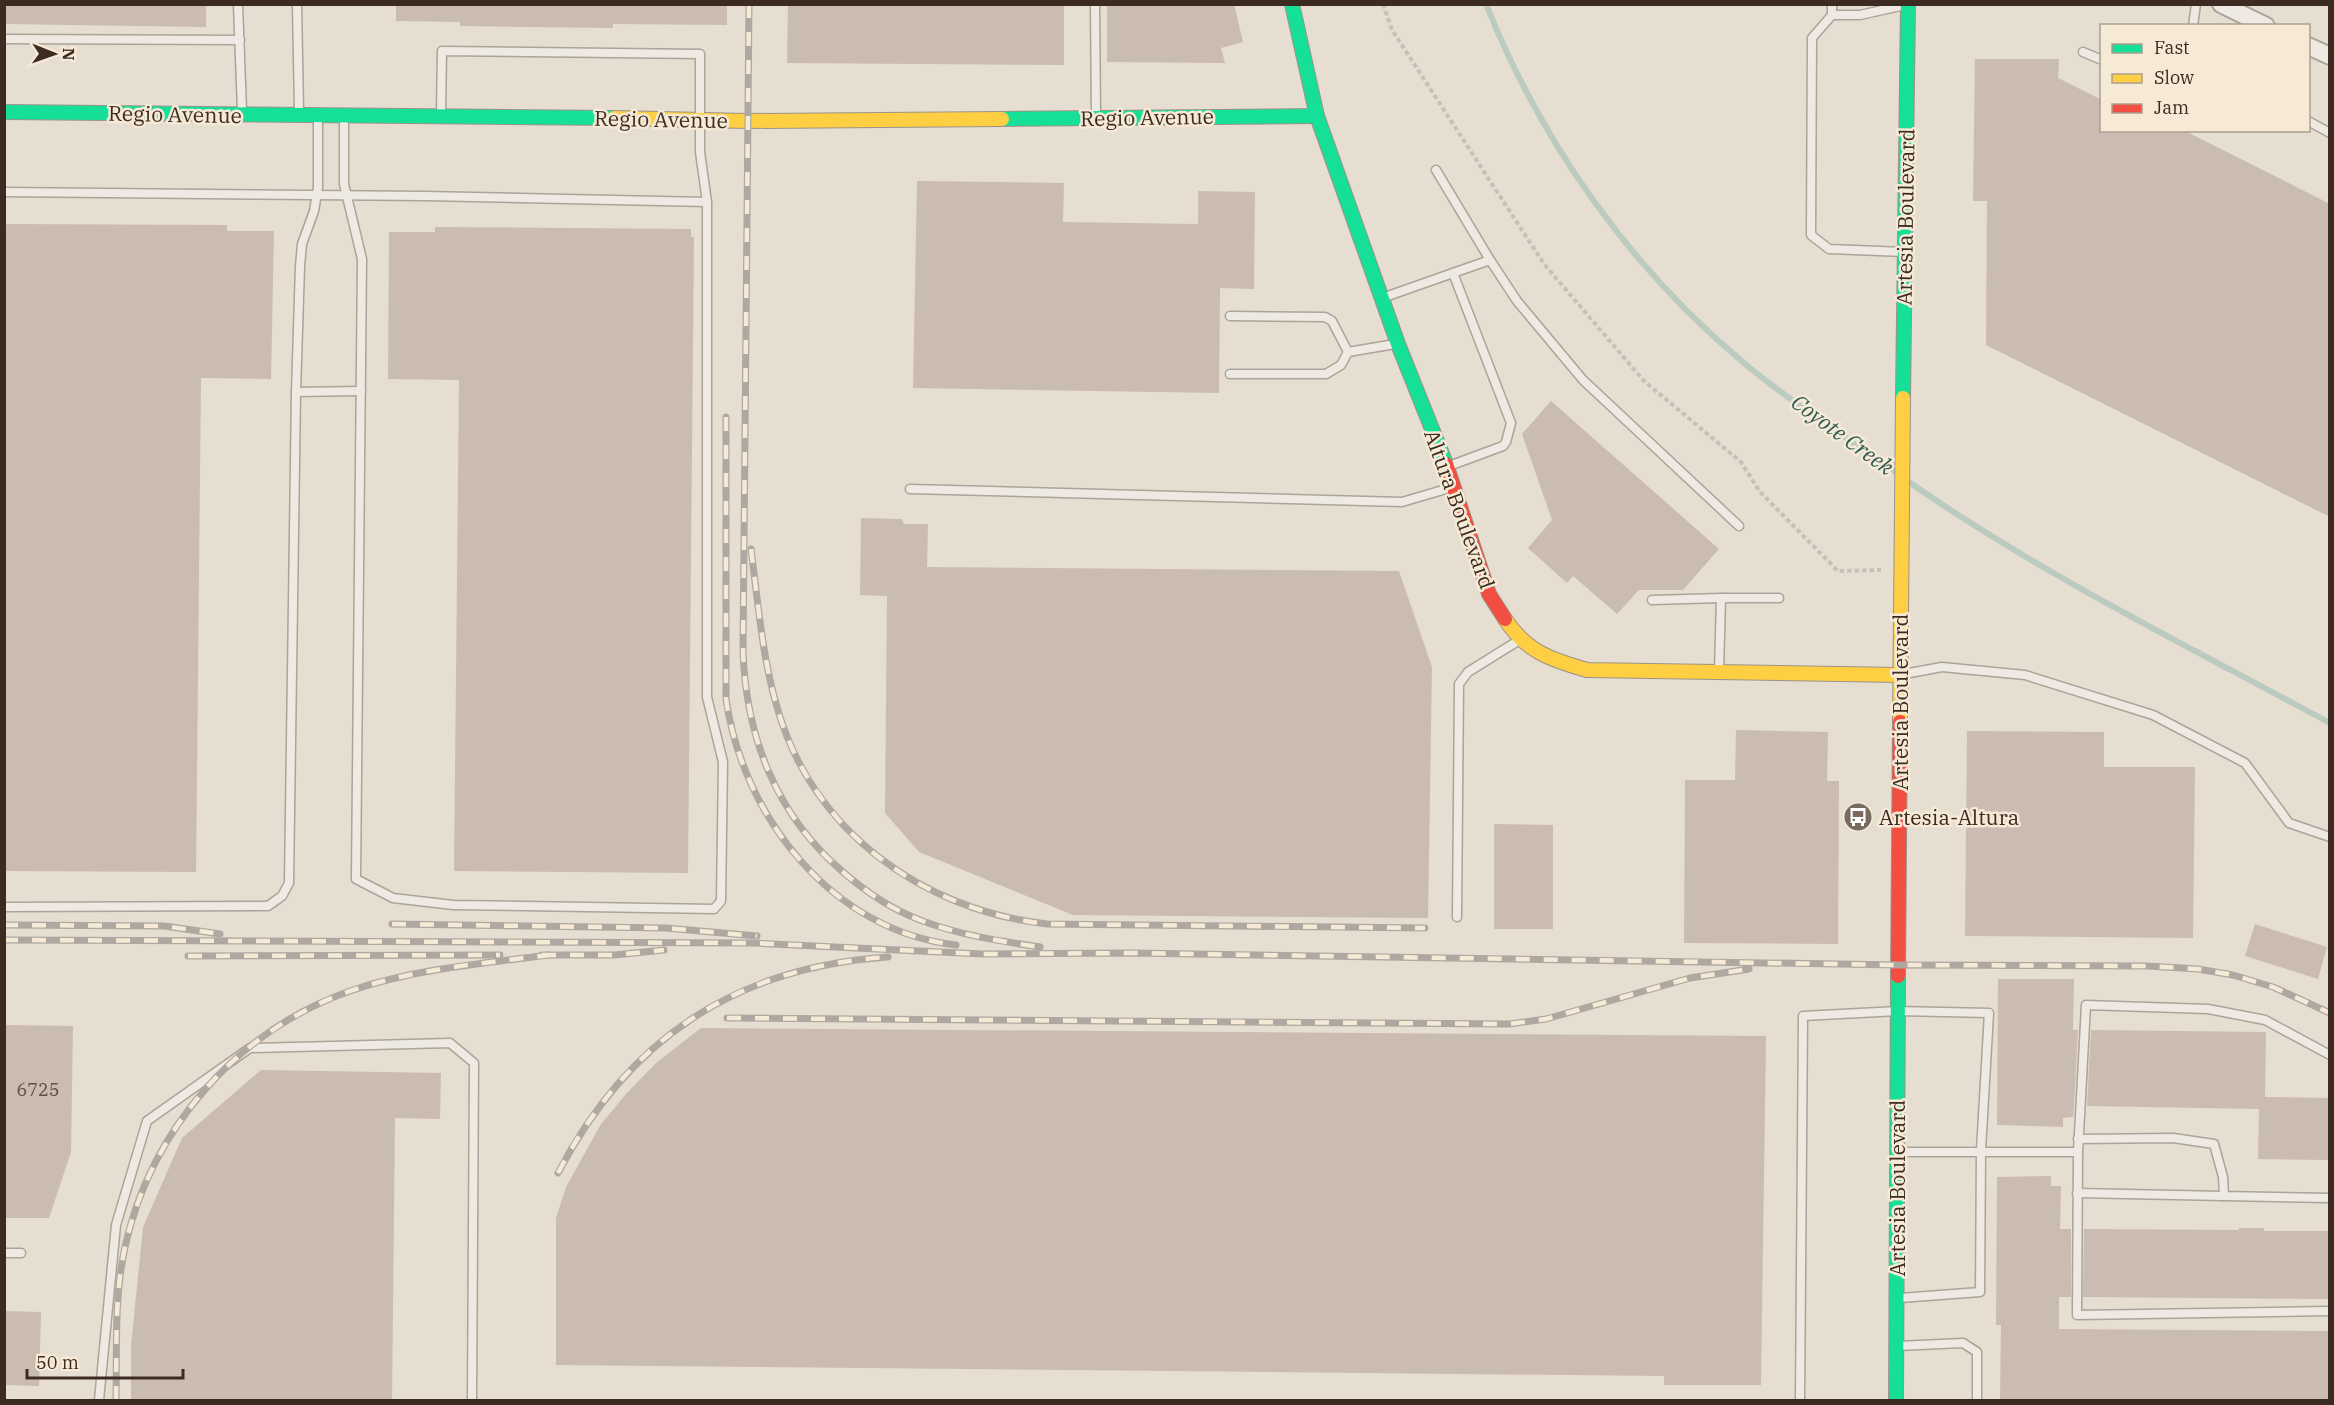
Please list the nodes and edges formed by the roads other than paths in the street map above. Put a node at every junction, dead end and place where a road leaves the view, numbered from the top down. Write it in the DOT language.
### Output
graph roads {
  1 [pos="238,4"];
  2 [pos="297,4"];
  3 [pos="1095,4"];
  4 [pos="1292,4"];
  5 [pos="1832,4"];
  6 [pos="2196,4"];
  7 [pos="2221,4"];
  8 [pos="1908,5"];
  9 [pos="1832,15"];
  10 [pos="2193,24"];
  11 [pos="2259,24"];
  12 [pos="4,39"];
  13 [pos="240,40"];
  14 [pos="2310,47"];
  15 [pos="2083,51"];
  16 [pos="2330,56"];
  17 [pos="2100,59"];
  18 [pos="4,112"];
  19 [pos="242,115"];
  20 [pos="299,115"];
  21 [pos="318,115"];
  22 [pos="344,115"];
  23 [pos="441,116"];
  24 [pos="1317,116"];
  25 [pos="1096,118"];
  26 [pos="700,120"];
  27 [pos="2310,122"];
  28 [pos="2330,132"];
  29 [pos="1436,170"];
  30 [pos="4,192"];
  31 [pos="317,195"];
  32 [pos="347,197"];
  33 [pos="707,202"];
  34 [pos="1905,252"];
  35 [pos="1490,260"];
  36 [pos="1453,273"];
  37 [pos="1382,298"];
  38 [pos="1230,316"];
  39 [pos="1398,344"];
  40 [pos="1348,352"];
  41 [pos="1230,374"];
  42 [pos="360,391"];
  43 [pos="296,392"];
  44 [pos="1447,466"];
  45 [pos="1453,487"];
  46 [pos="910,489"];
  47 [pos="1739,526"];
  48 [pos="1721,598"];
  49 [pos="1779,598"];
  50 [pos="1652,600"];
  51 [pos="1521,639"];
  52 [pos="1719,671"];
  53 [pos="1900,675"];
  54 [pos="2330,837"];
  55 [pos="4,907"];
  56 [pos="1457,917"];
  57 [pos="1899,1011"];
  58 [pos="2330,1055"];
  59 [pos="2078,1139"];
  60 [pos="1981,1150"];
  61 [pos="1898,1152"];
  62 [pos="2078,1152"];
  63 [pos="2077,1193"];
  64 [pos="2224,1196"];
  65 [pos="2330,1198"];
  66 [pos="4,1253"];
  67 [pos="21,1253"];
  68 [pos="1897,1298"];
  69 [pos="2330,1311"];
  70 [pos="1896,1346"];
  71 [pos="99,1401"];
  72 [pos="472,1401"];
  73 [pos="1800,1401"];
  74 [pos="1896,1401"];
  75 [pos="1977,1401"];
  1 -- 13 [label="lane"];
  2 -- 20 [label="lane"];
  3 -- 25 [label="lane"];
  4 -- 24 [label="street, Altura Boulevard"];
  5 -- 9 [label="lane"];
  6 -- 10 [label="lane"];
  7 -- 11 [label="street"];
  8 -- 9 [label="lane"];
  8 -- 34 [label="street, Artesia Boulevard"];
  9 -- 34 [label="lane"];
  12 -- 13 [label="lane"];
  13 -- 19 [label="lane"];
  14 -- 16 [label="street"];
  15 -- 17 [label="lane"];
  18 -- 19 [label="street, Regio Avenue"];
  19 -- 20 [label="street, Regio Avenue"];
  20 -- 21 [label="street, Regio Avenue"];
  21 -- 22 [label="street, Regio Avenue"];
  21 -- 31 [label="lane"];
  22 -- 23 [label="street, Regio Avenue"];
  22 -- 32 [label="lane"];
  23 -- 26 [label="street, Regio Avenue"];
  23 -- 26 [label="lane"];
  24 -- 25 [label="street, Regio Avenue"];
  24 -- 37 [label="street, Altura Boulevard"];
  25 -- 26 [label="street, Regio Avenue"];
  26 -- 33 [label="lane"];
  27 -- 28 [label="lane"];
  29 -- 35 [label="lane"];
  30 -- 31 [label="lane"];
  31 -- 32 [label="lane"];
  31 -- 43 [label="lane"];
  32 -- 33 [label="lane"];
  32 -- 42 [label="lane"];
  33 -- 42 [label="lane"];
  34 -- 53 [label="street, Artesia Boulevard"];
  35 -- 36 [label="lane"];
  35 -- 47 [label="lane"];
  36 -- 37 [label="lane"];
  36 -- 44 [label="lane"];
  37 -- 39 [label="street, Altura Boulevard"];
  38 -- 40 [label="lane"];
  39 -- 40 [label="lane"];
  39 -- 44 [label="street, Altura Boulevard"];
  40 -- 41 [label="lane"];
  42 -- 43 [label="lane"];
  43 -- 55 [label="lane"];
  44 -- 45 [label="street, Altura Boulevard"];
  45 -- 46 [label="lane"];
  45 -- 51 [label="street, Altura Boulevard"];
  48 -- 49 [label="lane"];
  48 -- 50 [label="lane"];
  48 -- 52 [label="lane"];
  51 -- 52 [label="street, Altura Boulevard"];
  51 -- 56 [label="lane"];
  52 -- 53 [label="street, Altura Boulevard"];
  53 -- 54 [label="lane"];
  53 -- 57 [label="street, Artesia Boulevard"];
  57 -- 60 [label="lane"];
  57 -- 61 [label="street, Artesia Boulevard"];
  57 -- 73 [label="lane"];
  58 -- 59 [label="lane"];
  59 -- 62 [label="lane"];
  59 -- 64 [label="lane"];
  60 -- 61 [label="lane"];
  60 -- 62 [label="lane"];
  60 -- 68 [label="lane"];
  61 -- 68 [label="street, Artesia Boulevard"];
  62 -- 63 [label="lane"];
  63 -- 64 [label="lane"];
  63 -- 69 [label="lane"];
  64 -- 65 [label="lane"];
  66 -- 67 [label="lane"];
  68 -- 70 [label="street, Artesia Boulevard"];
  70 -- 74 [label="street, Artesia Boulevard"];
  70 -- 75 [label="lane"];
  71 -- 72 [label="lane"];
}
